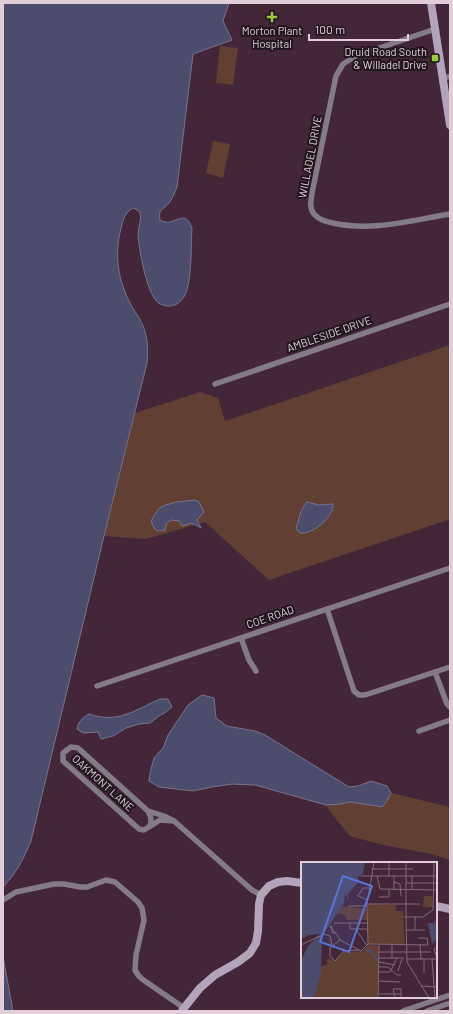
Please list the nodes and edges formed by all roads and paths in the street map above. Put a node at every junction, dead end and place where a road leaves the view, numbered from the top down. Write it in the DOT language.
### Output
graph roads {
  1 [pos="431,3"];
  2 [pos="435,30"];
  3 [pos="446,77"];
  4 [pos="450,125"];
  5 [pos="450,214"];
  6 [pos="450,304"];
  7 [pos="215,384"];
  8 [pos="450,568"];
  9 [pos="327,609"];
  10 [pos="241,638"];
  11 [pos="450,667"];
  12 [pos="256,671"];
  13 [pos="435,672"];
  14 [pos="97,686"];
  15 [pos="450,707"];
  16 [pos="450,720"];
  17 [pos="419,731"];
  18 [pos="148,811"];
  19 [pos="174,821"];
  20 [pos="150,826"];
  21 [pos="301,883"];
  22 [pos="261,895"];
  23 [pos="3,900"];
  24 [pos="437,906"];
  25 [pos="450,909"];
  26 [pos="450,996"];
  27 [pos="450,1003"];
  28 [pos="183,1010"];
  29 [pos="403,1011"];
  30 [pos="426,1011"];
  1 -- 2 [label="street"];
  2 -- 3 [label="street"];
  2 -- 5 [label="street, WILLADEL DRIVE"];
  3 -- 4 [label="street"];
  6 -- 7 [label="street, AMBLESIDE DRIVE"];
  8 -- 9 [label="street, COE ROAD"];
  9 -- 10 [label="street, COE ROAD"];
  9 -- 13 [label="street"];
  10 -- 12 [label="street"];
  10 -- 14 [label="street, COE ROAD"];
  11 -- 13 [label="street"];
  13 -- 15 [label="street"];
  16 -- 17 [label="street"];
  18 -- 19 [label="street, OAKMONT LANE"];
  18 -- 20 [label="street"];
  18 -- 20 [label="street, OAKMONT LANE"];
  19 -- 20 [label="street, OAKMONT LANE"];
  19 -- 22 [label="street, OAKMONT LANE"];
  21 -- 22 [label="street"];
  22 -- 28 [label="street"];
  23 -- 28 [label="street"];
  24 -- 25 [label="street"];
  26 -- 29 [label="street"];
  27 -- 30 [label="street"];
}
